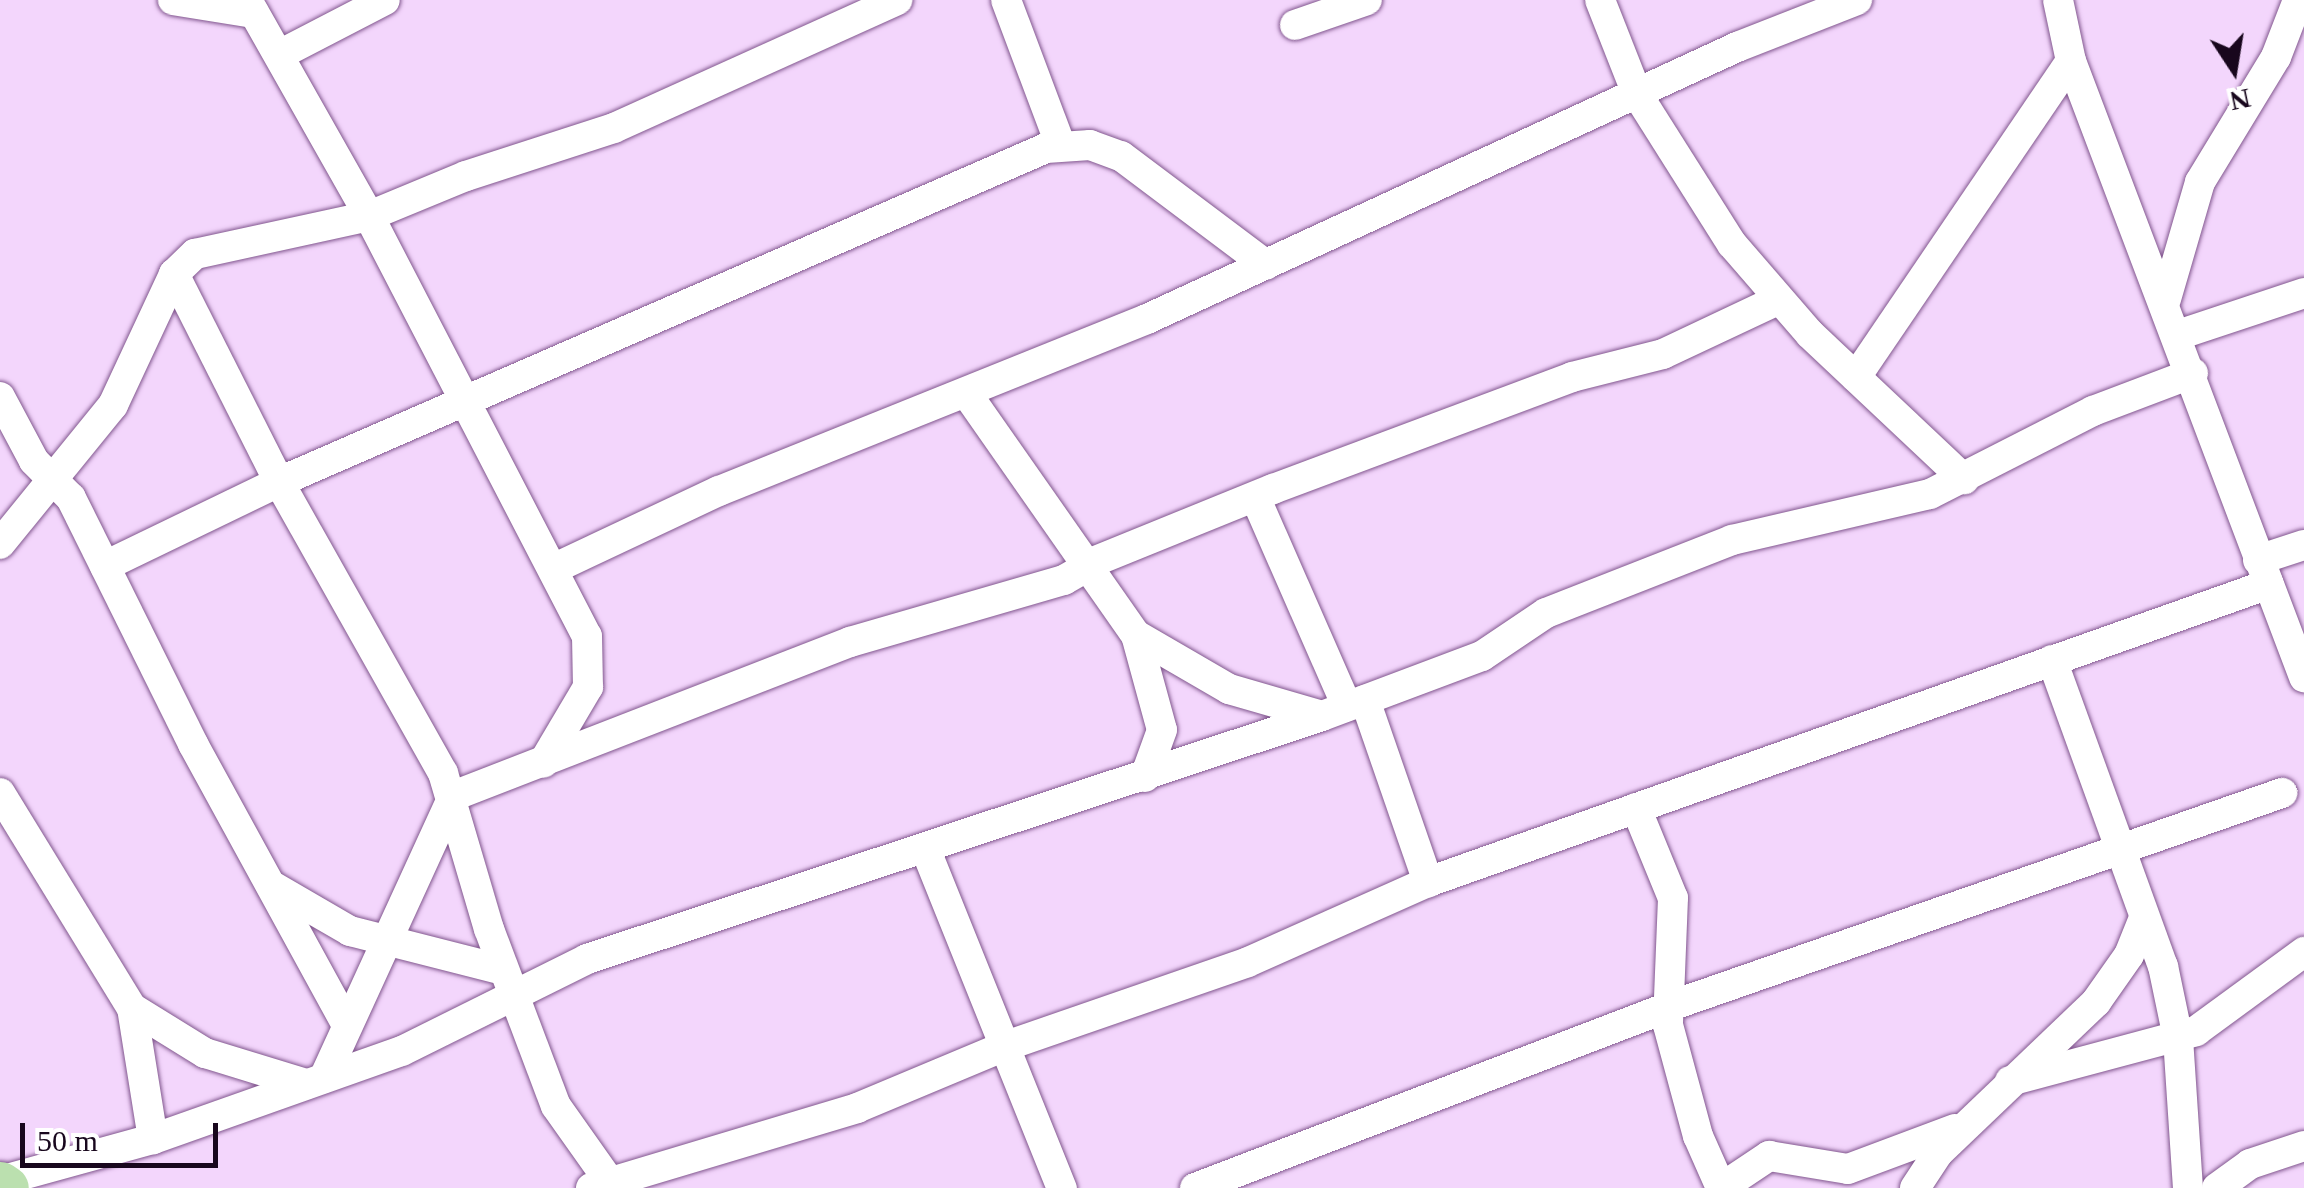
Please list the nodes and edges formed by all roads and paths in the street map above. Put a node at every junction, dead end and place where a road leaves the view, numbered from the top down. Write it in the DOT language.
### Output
graph roads {
  1 [pos="173,0"];
  2 [pos="386,0"];
  3 [pos="897,0"];
  4 [pos="1006,0"];
  5 [pos="1367,0"];
  6 [pos="1600,0"];
  7 [pos="1857,0"];
  8 [pos="2058,0"];
  9 [pos="2298,0"];
  10 [pos="251,6"];
  11 [pos="1295,25"];
  12 [pos="279,55"];
  13 [pos="2072,60"];
  14 [pos="1637,94"];
  15 [pos="1060,144"];
  16 [pos="369,216"];
  17 [pos="1266,265"];
  18 [pos="174,274"];
  19 [pos="2304,294"];
  20 [pos="1778,300"];
  21 [pos="2166,300"];
  22 [pos="2178,335"];
  23 [pos="2192,373"];
  24 [pos="1856,376"];
  25 [pos="967,394"];
  26 [pos="0,397"];
  27 [pos="464,401"];
  28 [pos="52,479"];
  29 [pos="1964,479"];
  30 [pos="279,482"];
  31 [pos="1256,499"];
  32 [pos="0,544"];
  33 [pos="2304,544"];
  34 [pos="1090,565"];
  35 [pos="105,566"];
  36 [pos="553,568"];
  37 [pos="2264,572"];
  38 [pos="1136,635"];
  39 [pos="2052,660"];
  40 [pos="2304,677"];
  41 [pos="1345,707"];
  42 [pos="543,763"];
  43 [pos="1146,777"];
  44 [pos="0,793"];
  45 [pos="2282,794"];
  46 [pos="454,796"];
  47 [pos="1636,808"];
  48 [pos="2120,846"];
  49 [pos="925,848"];
  50 [pos="1428,882"];
  51 [pos="268,883"];
  52 [pos="2144,918"];
  53 [pos="391,943"];
  54 [pos="2304,952"];
  55 [pos="508,982"];
  56 [pos="132,1008"];
  57 [pos="1667,1008"];
  58 [pos="347,1026"];
  59 [pos="2178,1038"];
  60 [pos="1004,1048"];
  61 [pos="315,1081"];
  62 [pos="2010,1081"];
  63 [pos="1968,1124"];
  64 [pos="153,1139"];
  65 [pos="2304,1146"];
  66 [pos="0,1182"];
  67 [pos="605,1186"];
  68 [pos="6,1188"];
  69 [pos="1062,1188"];
  70 [pos="1195,1188"];
  71 [pos="1721,1188"];
  72 [pos="1915,1188"];
  73 [pos="2188,1188"];
  74 [pos="2217,1188"];
  1 -- 10 [label="street"];
  2 -- 12 [label="street"];
  3 -- 16 [label="street"];
  4 -- 15 [label="street"];
  5 -- 11 [label="street"];
  6 -- 14 [label="street"];
  7 -- 14 [label="street"];
  8 -- 13 [label="street"];
  9 -- 21 [label="street"];
  10 -- 12 [label="street"];
  12 -- 16 [label="street"];
  13 -- 21 [label="street"];
  13 -- 24 [label="street"];
  14 -- 17 [label="street"];
  14 -- 20 [label="street"];
  15 -- 17 [label="street"];
  15 -- 27 [label="street"];
  16 -- 18 [label="street"];
  16 -- 27 [label="street"];
  17 -- 25 [label="street"];
  18 -- 28 [label="street"];
  18 -- 30 [label="street"];
  19 -- 22 [label="street"];
  20 -- 24 [label="street"];
  20 -- 31 [label="street"];
  21 -- 22 [label="street"];
  22 -- 23 [label="street"];
  23 -- 29 [label="street"];
  23 -- 37 [label="street"];
  24 -- 29 [label="street"];
  25 -- 34 [label="street"];
  25 -- 36 [label="street"];
  26 -- 28 [label="street"];
  27 -- 30 [label="street"];
  27 -- 36 [label="street"];
  28 -- 32 [label="street"];
  28 -- 35 [label="street"];
  29 -- 41 [label="street"];
  30 -- 35 [label="street"];
  30 -- 46 [label="street"];
  31 -- 34 [label="street"];
  31 -- 41 [label="street"];
  33 -- 37 [label="street"];
  34 -- 38 [label="street"];
  34 -- 42 [label="street"];
  35 -- 51 [label="street"];
  36 -- 42 [label="street"];
  37 -- 39 [label="street"];
  37 -- 40 [label="street"];
  38 -- 41 [label="street"];
  38 -- 43 [label="street"];
  39 -- 47 [label="street"];
  39 -- 48 [label="street"];
  41 -- 43 [label="street"];
  41 -- 50 [label="street"];
  42 -- 46 [label="street"];
  43 -- 49 [label="street"];
  44 -- 56 [label="street"];
  45 -- 48 [label="street"];
  46 -- 53 [label="street"];
  46 -- 55 [label="street"];
  47 -- 50 [label="street"];
  47 -- 57 [label="street"];
  48 -- 52 [label="street"];
  48 -- 57 [label="street"];
  49 -- 55 [label="street"];
  49 -- 60 [label="street"];
  50 -- 60 [label="street"];
  51 -- 53 [label="street"];
  51 -- 58 [label="street"];
  52 -- 59 [label="street"];
  52 -- 62 [label="street"];
  53 -- 55 [label="street"];
  53 -- 58 [label="street"];
  54 -- 59 [label="street"];
  55 -- 61 [label="street"];
  55 -- 67 [label="street"];
  56 -- 61 [label="street"];
  56 -- 64 [label="street"];
  57 -- 70 [label="street"];
  57 -- 71 [label="street"];
  58 -- 61 [label="street"];
  59 -- 62 [label="street"];
  59 -- 73 [label="street"];
  60 -- 67 [label="street"];
  60 -- 69 [label="street"];
  61 -- 64 [label="street"];
  62 -- 63 [label="street"];
  63 -- 71 [label="street"];
  63 -- 72 [label="street"];
  64 -- 66 [label="street"];
  65 -- 74 [label="street"];
  66 -- 68 [label="main road"];
}
